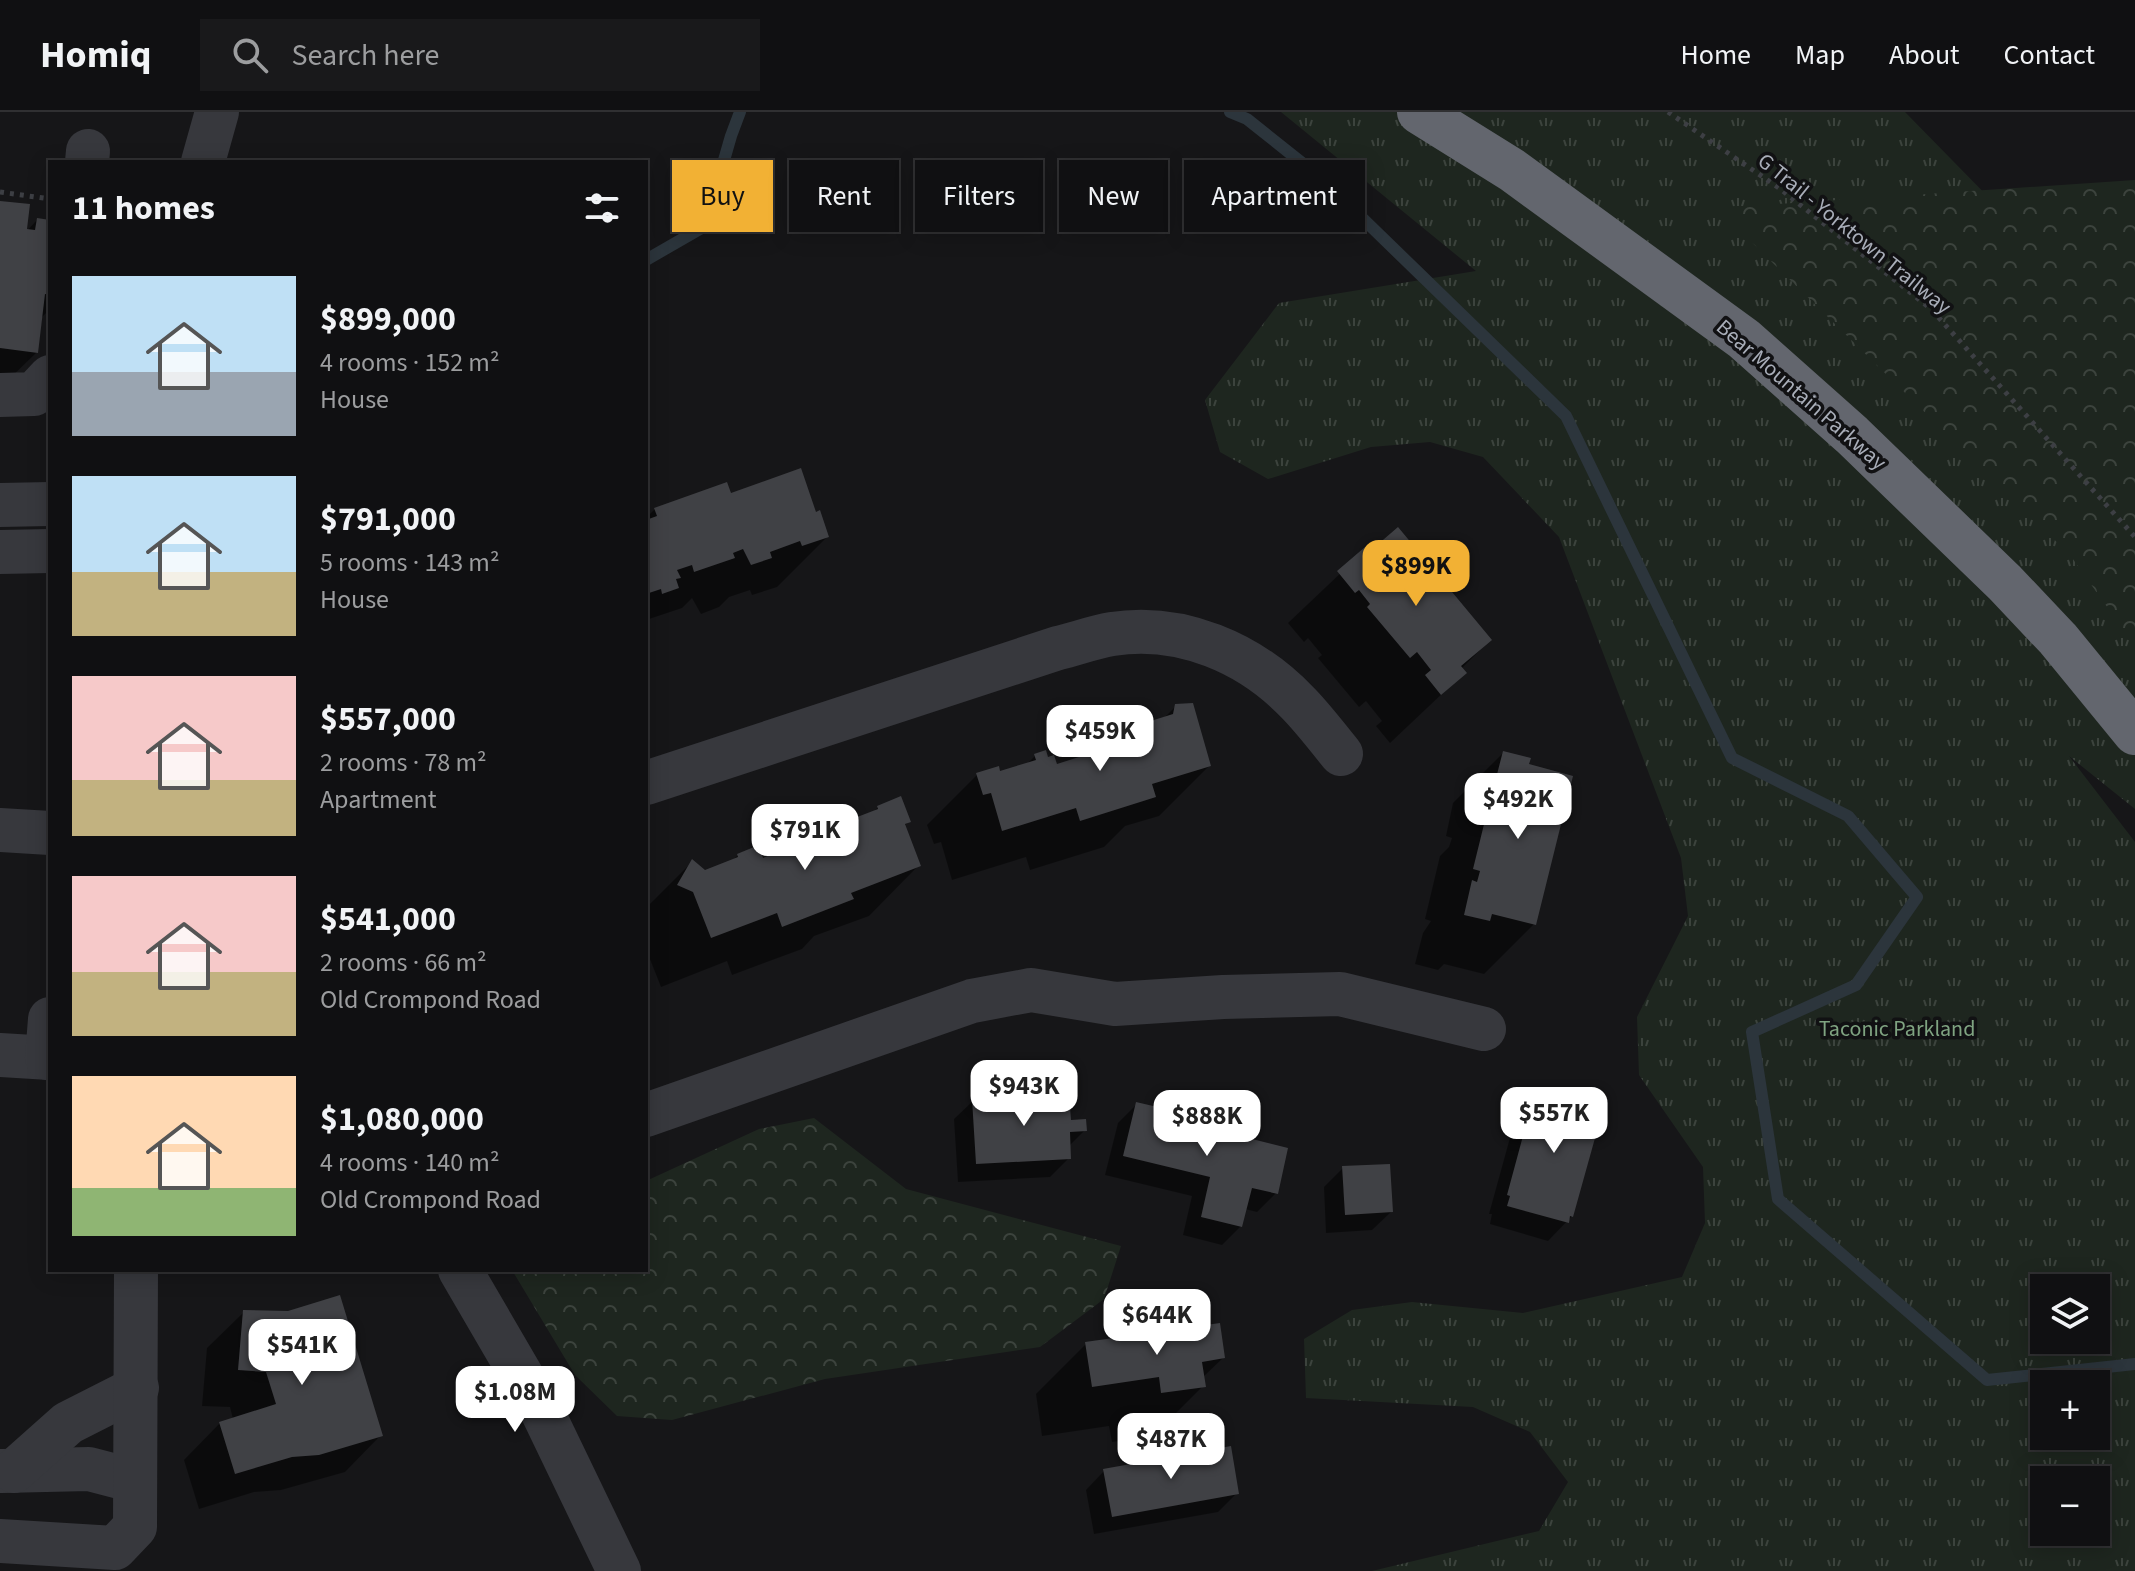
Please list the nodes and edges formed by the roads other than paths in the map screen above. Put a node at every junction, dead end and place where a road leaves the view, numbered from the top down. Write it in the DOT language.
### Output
graph roads {
  1 [pos="217,112"];
  2 [pos="1419,112"];
  3 [pos="204,160"];
  4 [pos="48,379"];
  5 [pos="0,395"];
  6 [pos="48,504"];
  7 [pos="0,505"];
  8 [pos="48,551"];
  9 [pos="0,552"];
  10 [pos="2135,733"];
  11 [pos="1341,754"];
  12 [pos="648,782"];
  13 [pos="0,830"];
  14 [pos="48,833"];
  15 [pos="1484,1029"];
  16 [pos="48,1045"];
  17 [pos="0,1055"];
  18 [pos="648,1114"];
  19 [pos="136,1272"];
  20 [pos="461,1272"];
  21 [pos="137,1388"];
  22 [pos="7,1471"];
  23 [pos="135,1481"];
  24 [pos="0,1541"];
  25 [pos="619,1571"];
  1 -- 3 [label="street"];
  2 -- 10 [label="highway, Bear Mountain Parkway"];
  4 -- 5 [label="street"];
  6 -- 7 [label="street"];
  8 -- 9 [label="street"];
  11 -- 12 [label="street"];
  13 -- 14 [label="street"];
  15 -- 18 [label="street"];
  16 -- 17 [label="street"];
  19 -- 21 [label="street"];
  20 -- 25 [label="street"];
  21 -- 22 [label="street"];
  21 -- 23 [label="street"];
  22 -- 23 [label="street"];
  23 -- 24 [label="street"];
}
